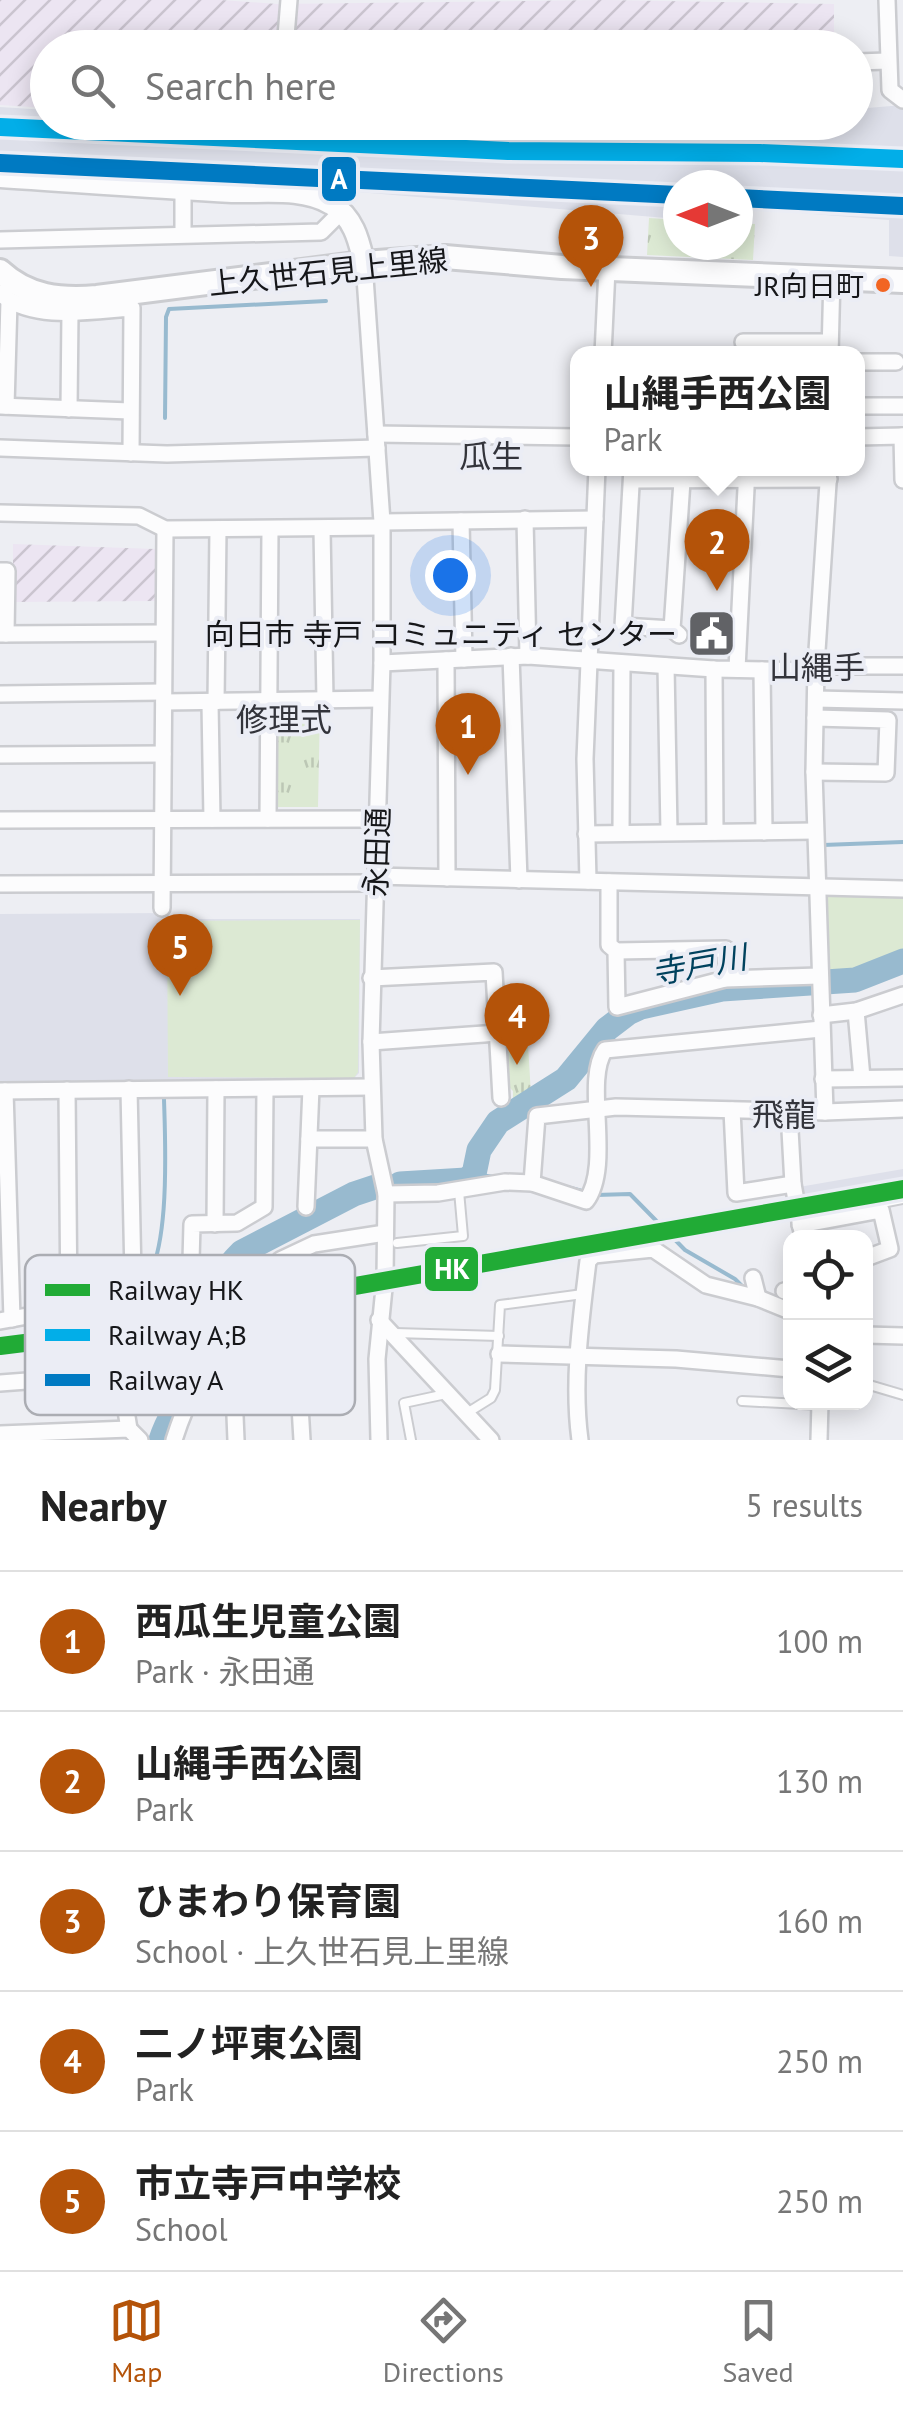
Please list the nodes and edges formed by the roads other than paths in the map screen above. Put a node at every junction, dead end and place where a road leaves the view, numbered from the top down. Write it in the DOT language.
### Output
graph roads {
  1 [pos="289,0"];
  2 [pos="892,1"];
  3 [pos="286,30"];
  4 [pos="873,62"];
  5 [pos="888,62"];
  6 [pos="903,100"];
  7 [pos="0,177"];
  8 [pos="183,188"];
  9 [pos="342,211"];
  10 [pos="183,234"];
  11 [pos="0,240"];
  12 [pos="364,263"];
  13 [pos="606,269"];
  14 [pos="0,271"];
  15 [pos="832,276"];
  16 [pos="900,278"];
  17 [pos="4,297"];
  18 [pos="70,312"];
  19 [pos="743,342"];
  20 [pos="603,346"];
  21 [pos="801,346"];
  22 [pos="830,346"];
  23 [pos="865,362"];
  24 [pos="896,362"];
  25 [pos="3,406"];
  26 [pos="865,406"];
  27 [pos="903,406"];
  28 [pos="69,409"];
  29 [pos="130,410"];
  30 [pos="903,436"];
  31 [pos="570,437"];
  32 [pos="865,437"];
  33 [pos="376,441"];
  34 [pos="0,448"];
  35 [pos="131,453"];
  36 [pos="597,476"];
  37 [pos="632,476"];
  38 [pos="746,476"];
  39 [pos="829,476"];
  40 [pos="689,477"];
  41 [pos="903,480"];
  42 [pos="0,513"];
  43 [pos="525,518"];
  44 [pos="596,519"];
  45 [pos="461,520"];
  46 [pos="382,525"];
  47 [pos="165,529"];
  48 [pos="218,529"];
  49 [pos="270,529"];
  50 [pos="322,529"];
  51 [pos="0,571"];
  52 [pos="163,633"];
  53 [pos="3,634"];
  54 [pos="520,656"];
  55 [pos="464,659"];
  56 [pos="446,660"];
  57 [pos="590,660"];
  58 [pos="382,663"];
  59 [pos="622,663"];
  60 [pos="666,666"];
  61 [pos="903,666"];
  62 [pos="714,668"];
  63 [pos="816,668"];
  64 [pos="737,669"];
  65 [pos="762,670"];
  66 [pos="0,694"];
  67 [pos="164,697"];
  68 [pos="380,699"];
  69 [pos="816,699"];
  70 [pos="325,700"];
  71 [pos="903,701"];
  72 [pos="213,702"];
  73 [pos="270,702"];
  74 [pos="815,718"];
  75 [pos="162,754"];
  76 [pos="0,755"];
  77 [pos="814,772"];
  78 [pos="268,818"];
  79 [pos="212,819"];
  80 [pos="378,819"];
  81 [pos="0,820"];
  82 [pos="162,820"];
  83 [pos="814,831"];
  84 [pos="669,832"];
  85 [pos="716,832"];
  86 [pos="764,832"];
  87 [pos="621,833"];
  88 [pos="586,834"];
  89 [pos="447,878"];
  90 [pos="375,879"];
  91 [pos="520,880"];
  92 [pos="588,882"];
  93 [pos="609,882"];
  94 [pos="0,884"];
  95 [pos="162,884"];
  96 [pos="819,886"];
  97 [pos="903,889"];
  98 [pos="162,908"];
  99 [pos="616,951"];
  100 [pos="371,978"];
  101 [pos="724,979"];
  102 [pos="819,982"];
  103 [pos="903,995"];
  104 [pos="856,1011"];
  105 [pos="821,1022"];
  106 [pos="498,1033"];
  107 [pos="370,1042"];
  108 [pos="862,1078"];
  109 [pos="903,1078"];
  110 [pos="823,1079"];
  111 [pos="311,1088"];
  112 [pos="371,1088"];
  113 [pos="129,1089"];
  114 [pos="216,1089"];
  115 [pos="265,1089"];
  116 [pos="66,1090"];
  117 [pos="2,1091"];
  118 [pos="500,1098"];
  119 [pos="599,1108"];
  120 [pos="903,1109"];
  121 [pos="732,1110"];
  122 [pos="789,1112"];
  123 [pos="825,1112"];
  124 [pos="309,1138"];
  125 [pos="374,1138"];
  126 [pos="532,1183"];
  127 [pos="793,1184"];
  128 [pos="459,1191"];
  129 [pos="386,1194"];
  130 [pos="903,1199"];
  131 [pos="306,1207"];
  132 [pos="215,1224"];
  133 [pos="800,1227"];
  134 [pos="391,1238"];
  135 [pos="69,1255"];
  136 [pos="133,1255"];
  137 [pos="191,1255"];
  138 [pos="291,1255"];
  139 [pos="873,1255"];
  140 [pos="753,1278"];
  141 [pos="584,1294"];
  142 [pos="758,1298"];
  143 [pos="783,1308"];
  144 [pos="6,1320"];
  145 [pos="385,1326"];
  146 [pos="873,1335"];
  147 [pos="499,1336"];
  148 [pos="903,1336"];
  149 [pos="499,1354"];
  150 [pos="578,1357"];
  151 [pos="783,1368"];
  152 [pos="25,1381"];
  153 [pos="0,1383"];
  154 [pos="873,1386"];
  155 [pos="447,1394"];
  156 [pos="903,1395"];
  157 [pos="742,1401"];
  158 [pos="783,1403"];
  159 [pos="820,1410"];
  160 [pos="467,1413"];
  161 [pos="182,1415"];
  162 [pos="235,1415"];
  163 [pos="301,1415"];
  164 [pos="0,1434"];
  165 [pos="134,1435"];
  166 [pos="174,1440"];
  167 [pos="236,1440"];
  168 [pos="302,1440"];
  169 [pos="380,1440"];
  170 [pos="410,1440"];
  171 [pos="490,1440"];
  172 [pos="580,1440"];
  173 [pos="819,1440"];
  1 -- 3 [label="street"];
  2 -- 5 [label="street"];
  4 -- 5 [label="street"];
  5 -- 6 [label="street"];
  7 -- 8 [label="street"];
  8 -- 9 [label="street"];
  8 -- 10 [label="street"];
  9 -- 10 [label="street"];
  9 -- 12 [label="street"];
  10 -- 11 [label="street"];
  12 -- 13 [label="main road, 上久世石見上里線"];
  12 -- 14 [label="main road, 上久世石見上里線"];
  12 -- 33 [label="street, 永田通"];
  13 -- 15 [label="main road, 上久世石見上里線"];
  13 -- 20 [label="street"];
  15 -- 16 [label="main road, 上久世石見上里線"];
  15 -- 22 [label="street"];
  17 -- 18 [label="street"];
  17 -- 25 [label="street"];
  18 -- 28 [label="street"];
  18 -- 29 [label="street"];
  19 -- 21 [label="street"];
  23 -- 24 [label="street"];
  25 -- 28 [label="street"];
  26 -- 27 [label="street"];
  28 -- 29 [label="street"];
  29 -- 35 [label="street"];
  30 -- 32 [label="street"];
  30 -- 41 [label="street"];
  31 -- 33 [label="street"];
  33 -- 35 [label="street"];
  33 -- 46 [label="street, 永田通"];
  34 -- 35 [label="street"];
  36 -- 44 [label="street"];
  37 -- 40 [label="street"];
  38 -- 64 [label="street"];
  39 -- 63 [label="street"];
  42 -- 47 [label="street"];
  43 -- 44 [label="street"];
  43 -- 45 [label="street"];
  43 -- 54 [label="street"];
  44 -- 57 [label="street"];
  45 -- 46 [label="street"];
  45 -- 55 [label="street"];
  46 -- 50 [label="street"];
  46 -- 58 [label="street, 永田通"];
  47 -- 48 [label="street"];
  47 -- 52 [label="street"];
  48 -- 49 [label="street"];
  48 -- 72 [label="street"];
  49 -- 50 [label="street"];
  49 -- 73 [label="street"];
  50 -- 70 [label="street"];
  51 -- 53 [label="street"];
  52 -- 53 [label="street"];
  52 -- 67 [label="street"];
  54 -- 55 [label="street"];
  54 -- 57 [label="street"];
  54 -- 91 [label="street"];
  55 -- 56 [label="street"];
  56 -- 58 [label="street"];
  56 -- 89 [label="street"];
  57 -- 59 [label="street"];
  57 -- 88 [label="street"];
  58 -- 68 [label="street, 永田通"];
  59 -- 60 [label="street"];
  59 -- 87 [label="street"];
  60 -- 62 [label="street"];
  60 -- 84 [label="street"];
  61 -- 63 [label="street"];
  62 -- 64 [label="street"];
  62 -- 85 [label="street"];
  63 -- 65 [label="street"];
  63 -- 69 [label="street"];
  64 -- 65 [label="street"];
  65 -- 86 [label="street"];
  66 -- 67 [label="street"];
  67 -- 72 [label="street"];
  67 -- 75 [label="street"];
  68 -- 70 [label="street"];
  68 -- 80 [label="street, 永田通"];
  69 -- 71 [label="street"];
  69 -- 74 [label="street"];
  70 -- 73 [label="street"];
  72 -- 73 [label="street"];
  72 -- 79 [label="street"];
  73 -- 78 [label="street"];
  74 -- 77 [label="street"];
  74 -- 77 [label="street"];
  75 -- 76 [label="street"];
  75 -- 82 [label="street"];
  77 -- 83 [label="street"];
  78 -- 79 [label="street"];
  78 -- 80 [label="street"];
  79 -- 82 [label="street"];
  80 -- 90 [label="street, 永田通"];
  81 -- 82 [label="street"];
  82 -- 95 [label="street"];
  83 -- 86 [label="street"];
  83 -- 96 [label="street"];
  84 -- 85 [label="street"];
  84 -- 87 [label="street"];
  85 -- 86 [label="street"];
  87 -- 88 [label="street"];
  88 -- 92 [label="street"];
  89 -- 90 [label="street"];
  89 -- 91 [label="street"];
  90 -- 95 [label="street"];
  90 -- 100 [label="street, 永田通"];
  91 -- 92 [label="street"];
  92 -- 93 [label="street"];
  93 -- 96 [label="street"];
  93 -- 99 [label="street"];
  94 -- 95 [label="street"];
  95 -- 98 [label="street"];
  96 -- 97 [label="street"];
  96 -- 102 [label="street"];
  99 -- 101 [label="street"];
  99 -- 101 [label="street"];
  100 -- 106 [label="street"];
  100 -- 107 [label="street, 永田通"];
  101 -- 102 [label="street"];
  102 -- 105 [label="street"];
  103 -- 104 [label="street"];
  104 -- 105 [label="street"];
  104 -- 108 [label="street"];
  105 -- 110 [label="street"];
  105 -- 119 [label="street"];
  106 -- 107 [label="street"];
  106 -- 118 [label="street"];
  107 -- 112 [label="street, 永田通"];
  108 -- 109 [label="street"];
  108 -- 110 [label="street"];
  110 -- 123 [label="street"];
  111 -- 112 [label="street"];
  111 -- 115 [label="street"];
  111 -- 124 [label="street"];
  112 -- 125 [label="street, 永田通"];
  113 -- 114 [label="street"];
  113 -- 116 [label="street"];
  113 -- 136 [label="street"];
  114 -- 115 [label="street"];
  114 -- 132 [label="street"];
  115 -- 132 [label="street"];
  116 -- 117 [label="street"];
  116 -- 135 [label="street"];
  117 -- 144 [label="street"];
  119 -- 121 [label="street"];
  119 -- 126 [label="street"];
  119 -- 126 [label="street"];
  120 -- 123 [label="street"];
  121 -- 122 [label="street"];
  121 -- 127 [label="street"];
  122 -- 123 [label="street"];
  122 -- 127 [label="street"];
  124 -- 125 [label="street"];
  124 -- 131 [label="street"];
  125 -- 129 [label="street, 永田通"];
  126 -- 128 [label="street"];
  127 -- 133 [label="street"];
  128 -- 129 [label="street"];
  128 -- 134 [label="lane"];
  129 -- 134 [label="street, 永田通"];
  130 -- 133 [label="lane"];
  132 -- 137 [label="street"];
  133 -- 139 [label="street"];
  134 -- 138 [label="street"];
  134 -- 145 [label="street, 永田通"];
  140 -- 142 [label="street"];
  141 -- 142 [label="street"];
  141 -- 147 [label="lane"];
  141 -- 150 [label="street"];
  142 -- 143 [label="street"];
  145 -- 147 [label="lane"];
  145 -- 155 [label="street"];
  145 -- 169 [label="street, 永田通"];
  146 -- 148 [label="street"];
  147 -- 149 [label="lane"];
  149 -- 150 [label="street"];
  149 -- 160 [label="lane"];
  150 -- 151 [label="street"];
  150 -- 172 [label="street"];
  152 -- 153 [label="street"];
  154 -- 156 [label="lane"];
  155 -- 160 [label="street"];
  155 -- 170 [label="lane"];
  157 -- 158 [label="lane"];
  159 -- 173 [label="street"];
  160 -- 171 [label="street"];
  161 -- 166 [label="street"];
  162 -- 167 [label="street"];
  163 -- 168 [label="street"];
  164 -- 165 [label="street"];
}
